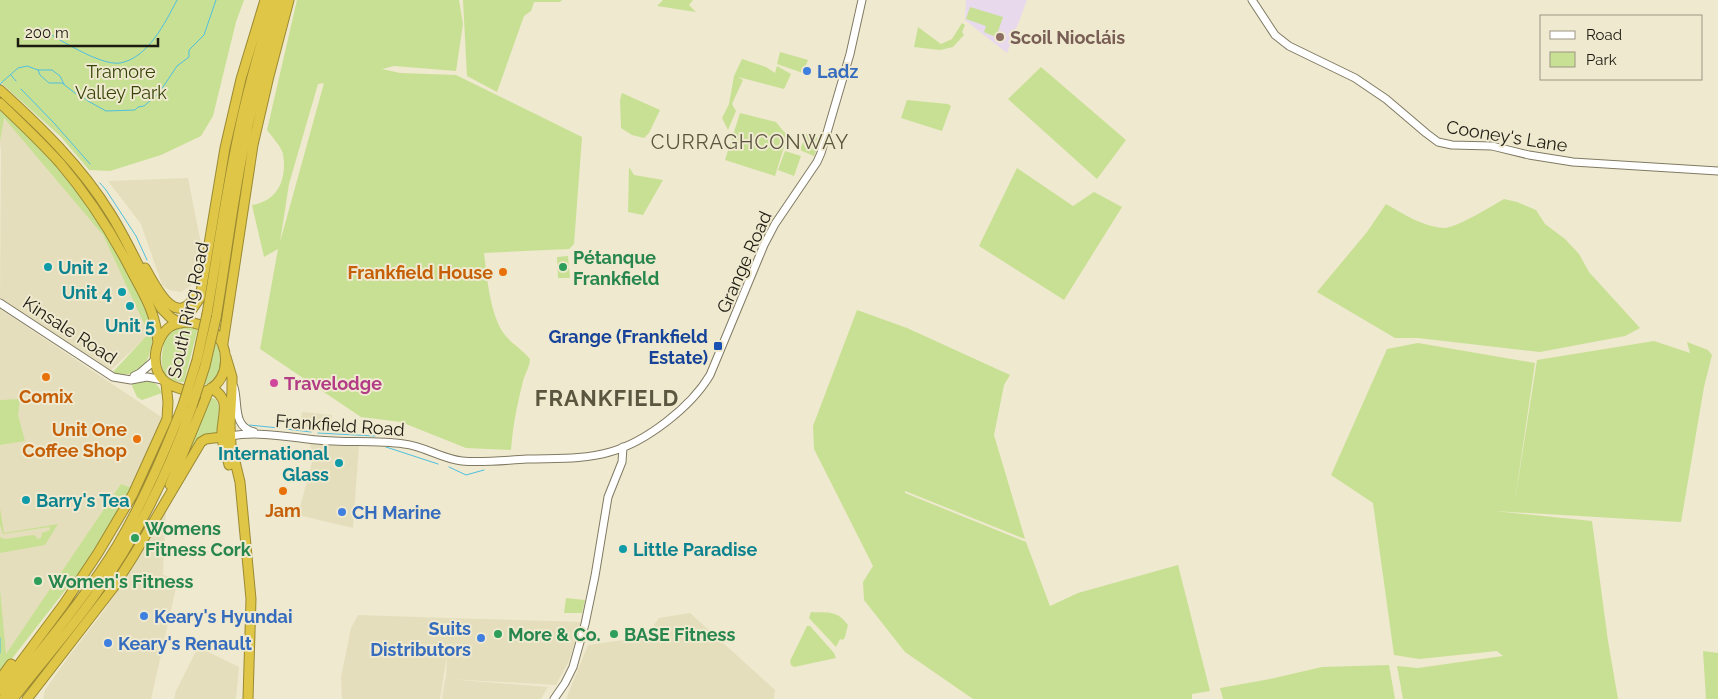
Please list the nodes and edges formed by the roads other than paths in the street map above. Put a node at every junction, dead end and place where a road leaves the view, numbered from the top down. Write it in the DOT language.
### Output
graph roads {
  1 [pos="266,0"];
  2 [pos="274,0"];
  3 [pos="282,0"];
  4 [pos="289,0"];
  5 [pos="862,0"];
  6 [pos="1252,0"];
  7 [pos="2,92"];
  8 [pos="1,103"];
  9 [pos="1718,171"];
  10 [pos="112,215"];
  11 [pos="210,236"];
  12 [pos="0,303"];
  13 [pos="212,316"];
  14 [pos="182,322"];
  15 [pos="158,343"];
  16 [pos="223,343"];
  17 [pos="226,357"];
  18 [pos="155,360"];
  19 [pos="232,377"];
  20 [pos="124,379"];
  21 [pos="165,381"];
  22 [pos="210,389"];
  23 [pos="187,406"];
  24 [pos="264,435"];
  25 [pos="226,437"];
  26 [pos="623,448"];
  27 [pos="158,513"];
  28 [pos="85,572"];
  29 [pos="53,666"];
  30 [pos="0,679"];
  31 [pos="0,690"];
  32 [pos="2,699"];
  33 [pos="14,699"];
  34 [pos="27,699"];
  35 [pos="248,699"];
  36 [pos="554,699"];
  1 -- 11 [label="highway"];
  2 -- 13 [label="highway, South Ring Road"];
  3 -- 13 [label="highway, South Ring Road"];
  4 -- 16 [label="highway"];
  5 -- 26 [label="street, Grange Road"];
  6 -- 9 [label="street, Cooney's Lane"];
  7 -- 10 [label="highway"];
  8 -- 15 [label="highway"];
  10 -- 11 [label="highway"];
  10 -- 14 [label="highway"];
  11 -- 14 [label="highway"];
  12 -- 20 [label="street, Kinsale Road"];
  13 -- 23 [label="highway, South Ring Road, bridge"];
  14 -- 15 [label="highway"];
  14 -- 16 [label="highway"];
  15 -- 18 [label="highway"];
  16 -- 17 [label="highway"];
  17 -- 19 [label="highway"];
  17 -- 22 [label="highway"];
  18 -- 20 [label="street, Kinsale Road"];
  18 -- 21 [label="highway"];
  19 -- 24 [label="street"];
  19 -- 25 [label="highway"];
  20 -- 21 [label="street, Kinsale Road"];
  21 -- 22 [label="highway"];
  21 -- 28 [label="highway"];
  22 -- 25 [label="highway"];
  22 -- 27 [label="highway"];
  23 -- 32 [label="highway, South Ring Road"];
  23 -- 33 [label="highway, South Ring Road"];
  24 -- 25 [label="street, Frankfield Road"];
  24 -- 26 [label="street, Frankfield Road"];
  25 -- 27 [label="highway"];
  25 -- 35 [label="highway"];
  26 -- 36 [label="street"];
  27 -- 29 [label="highway"];
  28 -- 30 [label="highway"];
  28 -- 31 [label="highway"];
  29 -- 34 [label="highway"];
  29 -- 34 [label="highway"];
}
